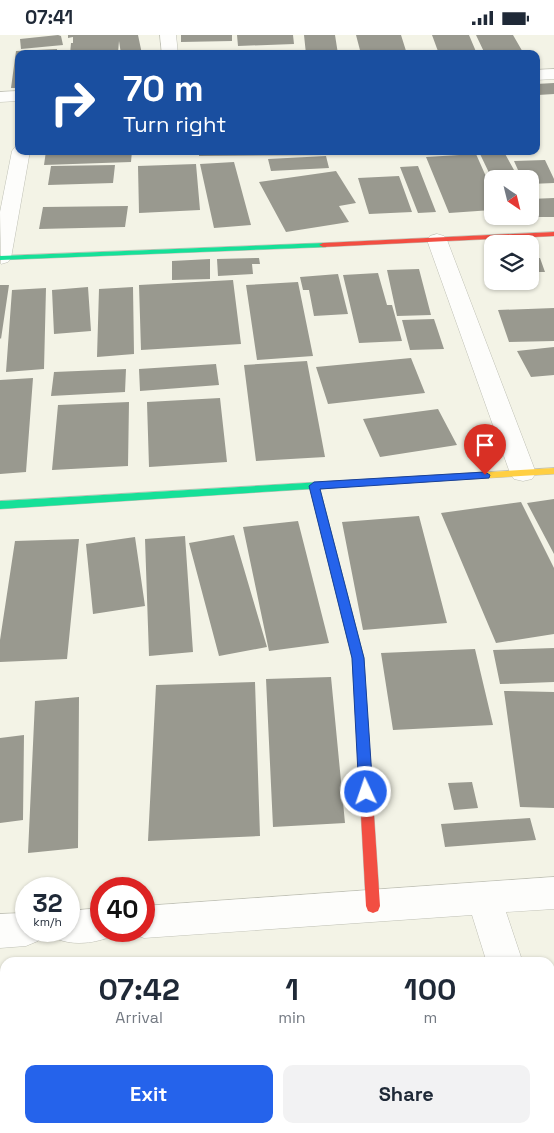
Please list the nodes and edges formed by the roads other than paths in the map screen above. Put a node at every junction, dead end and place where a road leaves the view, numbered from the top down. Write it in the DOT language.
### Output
graph roads {
  1 [pos="168,35"];
  2 [pos="170,50"];
  3 [pos="554,74"];
  4 [pos="540,75"];
  5 [pos="15,96"];
  6 [pos="0,97"];
  7 [pos="20,155"];
  8 [pos="554,234"];
  9 [pos="437,241"];
  10 [pos="0,258"];
  11 [pos="554,471"];
  12 [pos="523,473"];
  13 [pos="314,486"];
  14 [pos="0,505"];
  15 [pos="554,893"];
  16 [pos="484,899"];
  17 [pos="373,907"];
  18 [pos="155,921"];
  19 [pos="15,930"];
  20 [pos="0,931"];
  21 [pos="503,957"];
  1 -- 2 [label="street"];
  3 -- 4 [label="street"];
  5 -- 6 [label="street"];
  7 -- 10 [label="street"];
  8 -- 9 [label="street"];
  9 -- 10 [label="street"];
  9 -- 12 [label="street"];
  11 -- 12 [label="street"];
  12 -- 13 [label="street"];
  13 -- 14 [label="street"];
  13 -- 17 [label="street"];
  15 -- 16 [label="street"];
  16 -- 17 [label="street"];
  16 -- 21 [label="street"];
  17 -- 18 [label="street"];
  19 -- 20 [label="street"];
}
